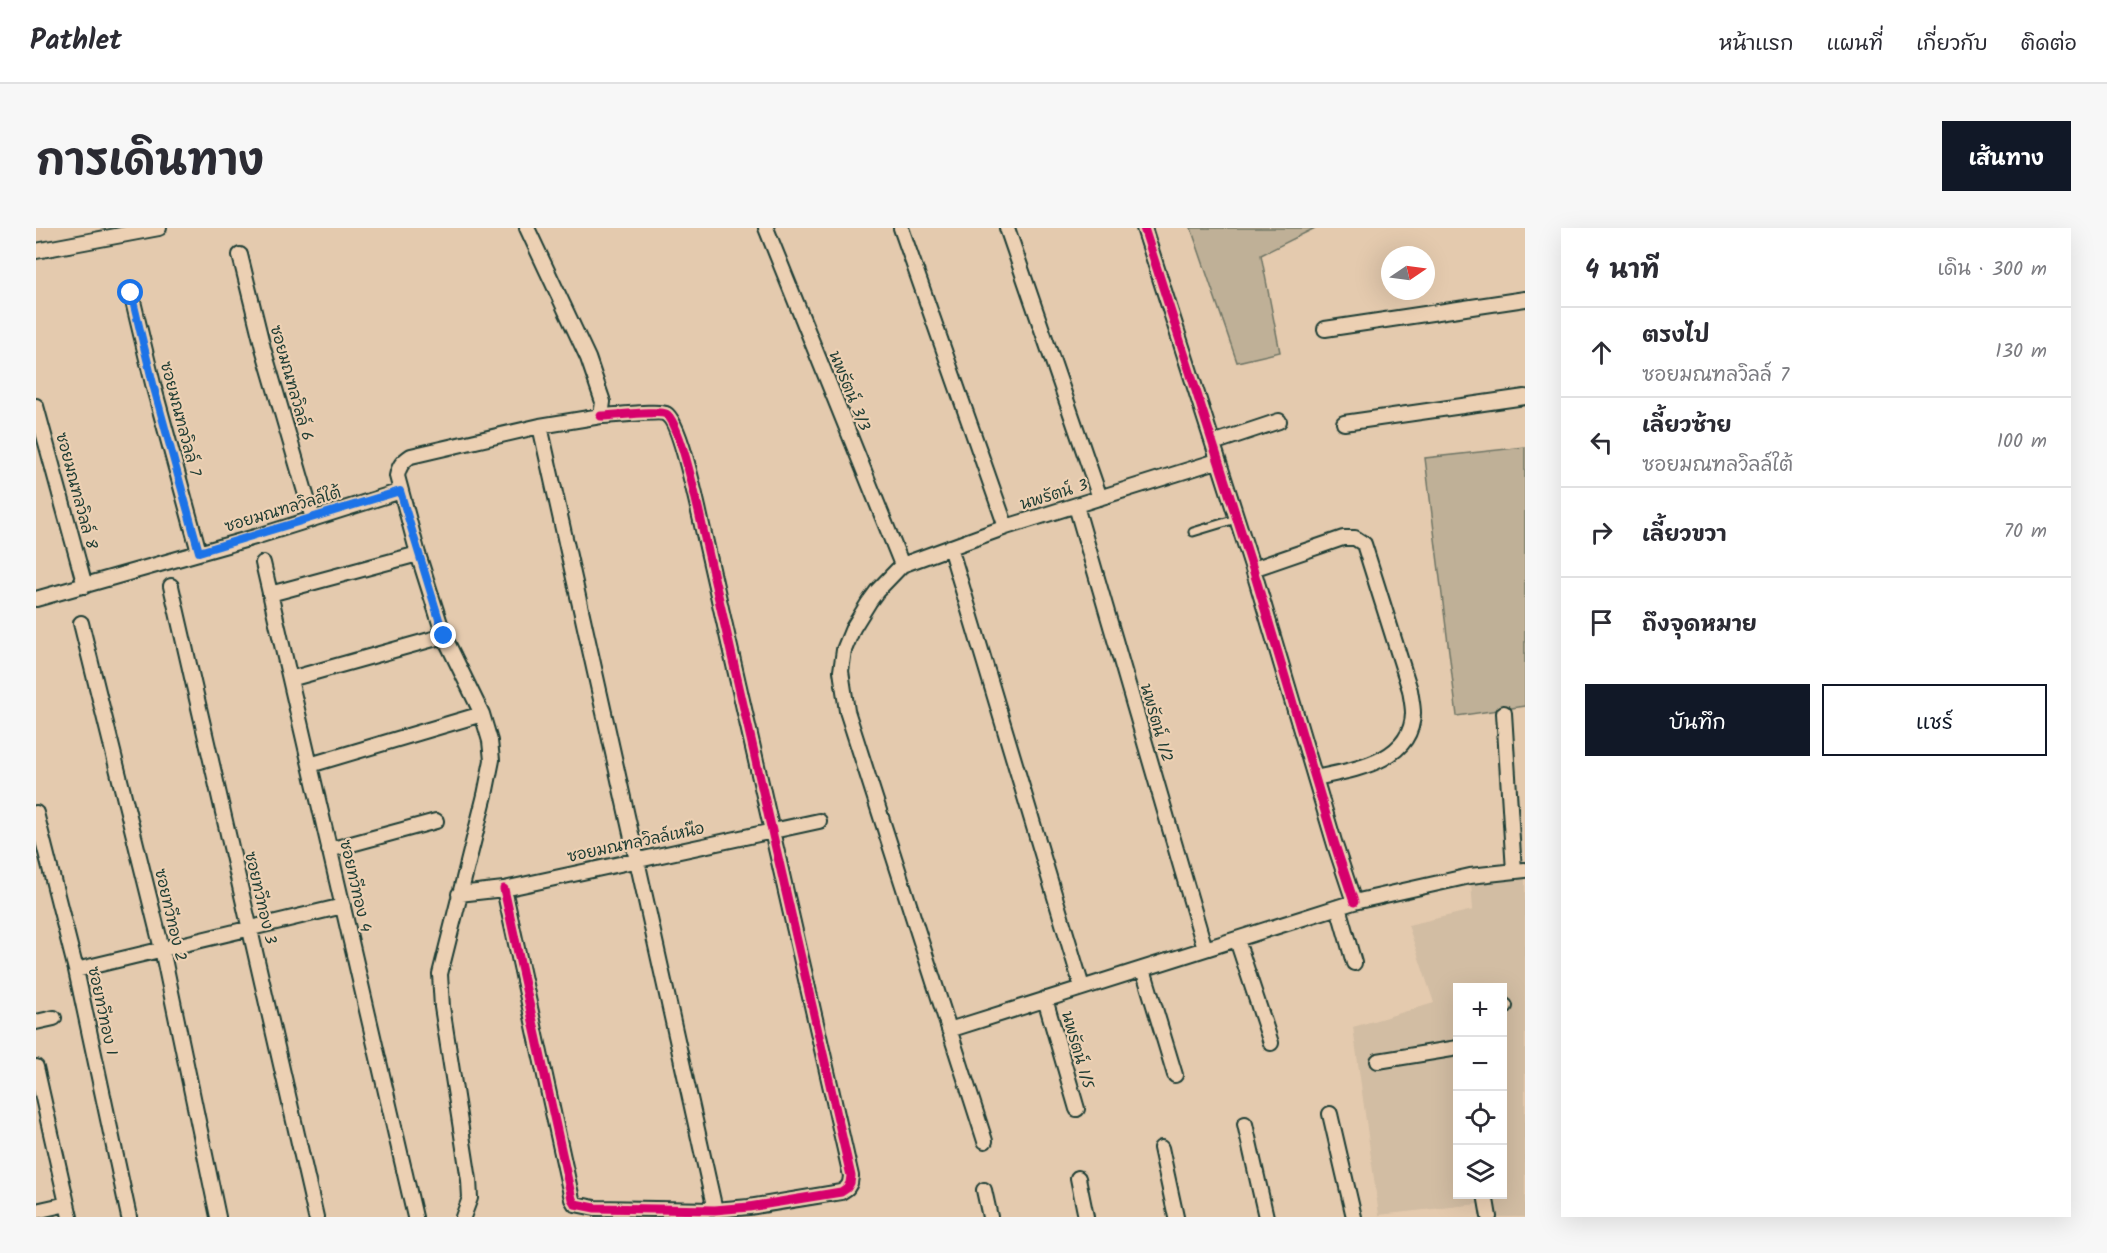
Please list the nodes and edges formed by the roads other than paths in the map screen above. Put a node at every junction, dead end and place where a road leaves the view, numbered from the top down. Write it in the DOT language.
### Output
graph roads {
  1 [pos="159,228"];
  2 [pos="527,228"];
  3 [pos="766,228"];
  4 [pos="901,228"];
  5 [pos="1007,228"];
  6 [pos="1144,228"];
  7 [pos="36,250"];
  8 [pos="240,255"];
  9 [pos="131,293"];
  10 [pos="1525,299"];
  11 [pos="1325,329"];
  12 [pos="1525,397"];
  13 [pos="36,406"];
  14 [pos="601,416"];
  15 [pos="1280,421"];
  16 [pos="1344,423"];
  17 [pos="540,426"];
  18 [pos="1213,443"];
  19 [pos="1217,461"];
  20 [pos="400,491"];
  21 [pos="1100,498"];
  22 [pos="1076,506"];
  23 [pos="314,519"];
  24 [pos="1236,519"];
  25 [pos="1006,527"];
  26 [pos="1193,532"];
  27 [pos="950,547"];
  28 [pos="199,552"];
  29 [pos="418,554"];
  30 [pos="262,563"];
  31 [pos="902,565"];
  32 [pos="1253,569"];
  33 [pos="85,585"];
  34 [pos="171,586"];
  35 [pos="270,594"];
  36 [pos="36,599"];
  37 [pos="81,623"];
  38 [pos="444,636"];
  39 [pos="290,679"];
  40 [pos="1504,713"];
  41 [pos="482,714"];
  42 [pos="310,765"];
  43 [pos="1315,778"];
  44 [pos="36,813"];
  45 [pos="436,821"];
  46 [pos="819,821"];
  47 [pos="772,831"];
  48 [pos="330,850"];
  49 [pos="636,860"];
  50 [pos="1520,871"];
  51 [pos="504,889"];
  52 [pos="459,894"];
  53 [pos="1354,902"];
  54 [pos="343,906"];
  55 [pos="1338,907"];
  56 [pos="250,928"];
  57 [pos="1237,940"];
  58 [pos="162,949"];
  59 [pos="1205,950"];
  60 [pos="1354,963"];
  61 [pos="1143,969"];
  62 [pos="76,970"];
  63 [pos="1082,987"];
  64 [pos="1045,999"];
  65 [pos="54,1018"];
  66 [pos="36,1023"];
  67 [pos="949,1030"];
  68 [pos="1270,1043"];
  69 [pos="1453,1049"];
  70 [pos="1378,1061"];
  71 [pos="36,1067"];
  72 [pos="1175,1075"];
  73 [pos="1077,1109"];
  74 [pos="1330,1114"];
  75 [pos="42,1119"];
  76 [pos="1245,1124"];
  77 [pos="985,1141"];
  78 [pos="1161,1148"];
  79 [pos="1078,1178"];
  80 [pos="984,1190"];
  81 [pos="1486,1199"];
  82 [pos="715,1210"];
  83 [pos="36,1211"];
  84 [pos="68,1211"];
  85 [pos="129,1217"];
  86 [pos="218,1217"];
  87 [pos="316,1217"];
  88 [pos="415,1217"];
  89 [pos="463,1217"];
  90 [pos="990,1217"];
  91 [pos="1086,1217"];
  92 [pos="1176,1217"];
  93 [pos="1266,1217"];
  94 [pos="1353,1217"];
  95 [pos="1489,1217"];
  1 -- 7 [label="street"];
  2 -- 14 [label="street"];
  3 -- 31 [label="street, นพรัตน์ 3/3"];
  4 -- 25 [label="street"];
  5 -- 21 [label="street"];
  6 -- 18 [label="street"];
  8 -- 23 [label="street, ซอยมณฑลวิลล์ 6"];
  9 -- 28 [label="street, ซอยมณฑลวิลล์ 7"];
  10 -- 11 [label="street"];
  12 -- 16 [label="street"];
  13 -- 33 [label="street, ซอยมณฑลวิลล์ 8"];
  14 -- 17 [label="street"];
  14 -- 47 [label="street"];
  15 -- 18 [label="street"];
  17 -- 20 [label="street"];
  17 -- 49 [label="street"];
  18 -- 19 [label="street"];
  19 -- 21 [label="street, นพรัตน์ 3"];
  19 -- 24 [label="street"];
  20 -- 23 [label="street, ซอยมณฑลวิลล์ใต้"];
  20 -- 29 [label="street"];
  21 -- 22 [label="street, นพรัตน์ 3"];
  22 -- 25 [label="street, นพรัตน์ 3"];
  22 -- 59 [label="street, นพรัตน์ 1/2"];
  23 -- 28 [label="street, ซอยมณฑลวิลล์ใต้"];
  24 -- 26 [label="lane"];
  24 -- 32 [label="street"];
  25 -- 27 [label="street, นพรัตน์ 3"];
  27 -- 31 [label="street, นพรัตน์ 3"];
  27 -- 63 [label="street"];
  28 -- 33 [label="street, ซอยมณฑลวิลล์ใต้"];
  29 -- 35 [label="street"];
  29 -- 38 [label="street"];
  30 -- 35 [label="street, ซอยทวีทอง 4"];
  31 -- 67 [label="street"];
  32 -- 43 [label="street"];
  32 -- 43 [label="street"];
  33 -- 36 [label="street, ซอยมณฑลวิลล์ใต้"];
  34 -- 56 [label="street, ซอยทวีทอง 3"];
  35 -- 39 [label="street, ซอยทวีทอง 4"];
  37 -- 58 [label="street, ซอยทวีทอง 2"];
  38 -- 39 [label="street"];
  38 -- 41 [label="street"];
  39 -- 42 [label="street, ซอยทวีทอง 4"];
  40 -- 50 [label="street"];
  41 -- 42 [label="street"];
  41 -- 52 [label="street"];
  42 -- 48 [label="street, ซอยทวีทอง 4"];
  43 -- 53 [label="street"];
  44 -- 62 [label="street, ซอยทวีทอง 1"];
  45 -- 48 [label="street"];
  46 -- 47 [label="street, ซอยมณฑลวิลล์เหนือ"];
  47 -- 49 [label="street, ซอยมณฑลวิลล์เหนือ"];
  47 -- 82 [label="street"];
  48 -- 54 [label="street, ซอยทวีทอง 4"];
  49 -- 51 [label="street, ซอยมณฑลวิลล์เหนือ"];
  49 -- 82 [label="street"];
  50 -- 53 [label="street"];
  51 -- 52 [label="street, ซอยมณฑลวิลล์เหนือ"];
  51 -- 82 [label="street"];
  52 -- 89 [label="street"];
  53 -- 55 [label="street"];
  54 -- 56 [label="street"];
  54 -- 88 [label="street, ซอยทวีทอง 4"];
  55 -- 57 [label="street"];
  55 -- 60 [label="street"];
  56 -- 58 [label="street"];
  56 -- 87 [label="street, ซอยทวีทอง 3"];
  57 -- 59 [label="street"];
  57 -- 68 [label="street"];
  58 -- 62 [label="street"];
  58 -- 86 [label="street, ซอยทวีทอง 2"];
  59 -- 61 [label="street"];
  61 -- 63 [label="street"];
  61 -- 72 [label="street"];
  62 -- 85 [label="street, ซอยทวีทอง 1"];
  63 -- 64 [label="street"];
  64 -- 67 [label="street"];
  64 -- 73 [label="street, นพรัตน์ 1/5"];
  65 -- 66 [label="street"];
  67 -- 77 [label="street"];
  69 -- 70 [label="street"];
  71 -- 75 [label="street"];
  74 -- 94 [label="street"];
  75 -- 84 [label="street"];
  76 -- 93 [label="street"];
  78 -- 92 [label="street"];
  79 -- 91 [label="street"];
  80 -- 90 [label="street"];
  81 -- 95 [label="street"];
  83 -- 84 [label="street"];
}
